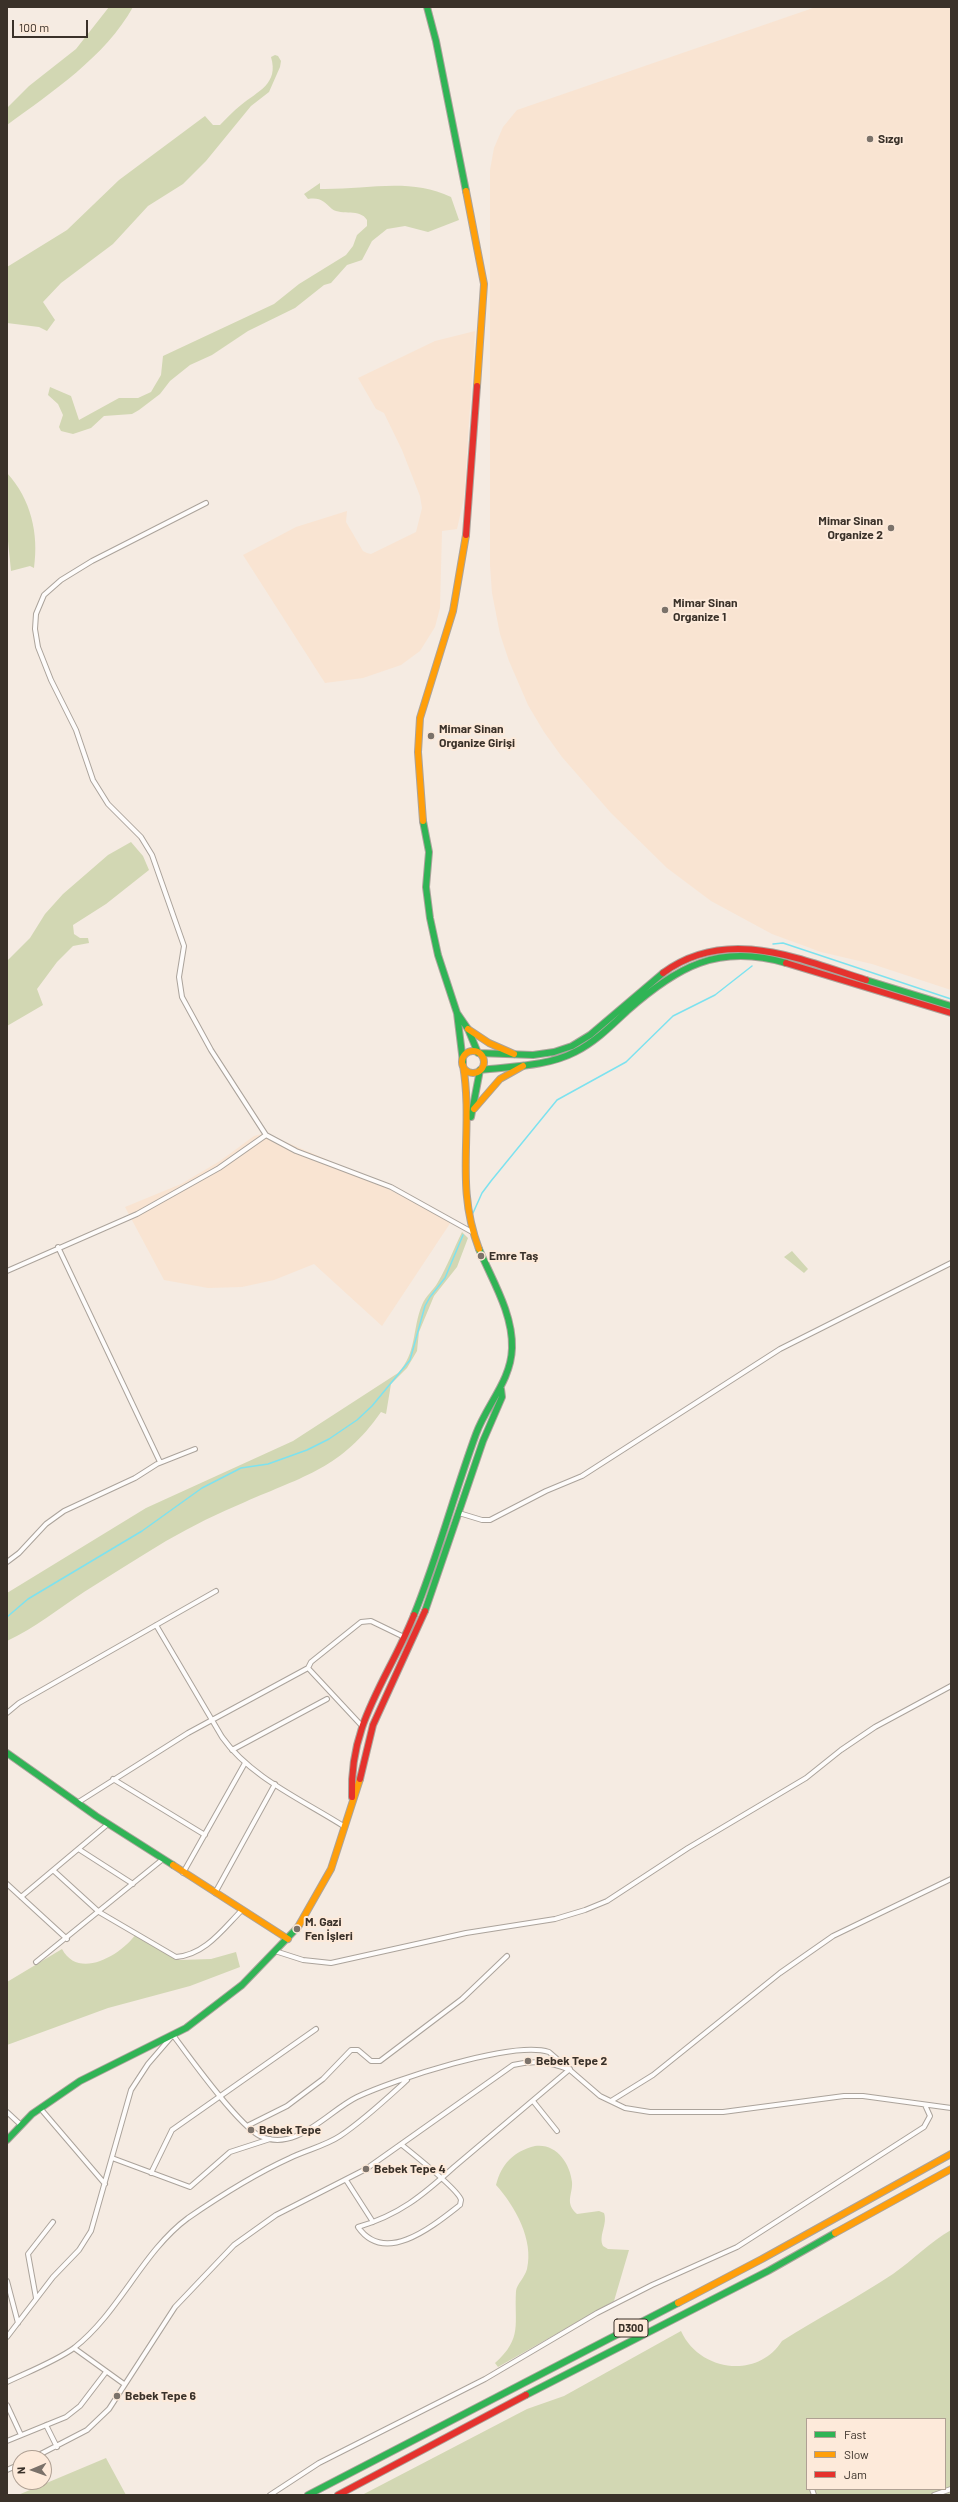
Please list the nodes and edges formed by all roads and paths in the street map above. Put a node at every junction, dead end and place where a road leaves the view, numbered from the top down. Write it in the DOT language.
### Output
graph roads {
  1 [pos="427,7"];
  2 [pos="206,503"];
  3 [pos="951,1006"];
  4 [pos="456,1012"];
  5 [pos="951,1013"];
  6 [pos="468,1029"];
  7 [pos="478,1053"];
  8 [pos="519,1056"];
  9 [pos="463,1063"];
  10 [pos="528,1064"];
  11 [pos="480,1070"];
  12 [pos="472,1112"];
  13 [pos="266,1135"];
  14 [pos="466,1138"];
  15 [pos="472,1232"];
  16 [pos="58,1247"];
  17 [pos="951,1263"];
  18 [pos="7,1271"];
  19 [pos="501,1389"];
  20 [pos="195,1449"];
  21 [pos="160,1462"];
  22 [pos="459,1513"];
  23 [pos="7,1562"];
  24 [pos="216,1591"];
  25 [pos="156,1625"];
  26 [pos="404,1636"];
  27 [pos="308,1668"];
  28 [pos="951,1686"];
  29 [pos="327,1698"];
  30 [pos="7,1713"];
  31 [pos="211,1719"];
  32 [pos="362,1726"];
  33 [pos="232,1750"];
  34 [pos="7,1753"];
  35 [pos="245,1763"];
  36 [pos="113,1779"];
  37 [pos="275,1784"];
  38 [pos="352,1799"];
  39 [pos="78,1804"];
  40 [pos="108,1824"];
  41 [pos="345,1828"];
  42 [pos="205,1835"];
  43 [pos="80,1850"];
  44 [pos="163,1859"];
  45 [pos="54,1871"];
  46 [pos="183,1872"];
  47 [pos="951,1879"];
  48 [pos="7,1884"];
  49 [pos="133,1884"];
  50 [pos="215,1893"];
  51 [pos="21,1897"];
  52 [pos="242,1910"];
  53 [pos="99,1912"];
  54 [pos="67,1939"];
  55 [pos="288,1939"];
  56 [pos="275,1951"];
  57 [pos="507,1956"];
  58 [pos="36,1962"];
  59 [pos="316,2029"];
  60 [pos="173,2035"];
  61 [pos="570,2069"];
  62 [pos="410,2078"];
  63 [pos="222,2097"];
  64 [pos="532,2101"];
  65 [pos="611,2101"];
  66 [pos="924,2105"];
  67 [pos="40,2108"];
  68 [pos="951,2108"];
  69 [pos="7,2112"];
  70 [pos="21,2125"];
  71 [pos="247,2126"];
  72 [pos="557,2132"];
  73 [pos="271,2139"];
  74 [pos="7,2140"];
  75 [pos="402,2145"];
  76 [pos="951,2154"];
  77 [pos="112,2158"];
  78 [pos="951,2169"];
  79 [pos="151,2173"];
  80 [pos="441,2179"];
  81 [pos="346,2180"];
  82 [pos="105,2184"];
  83 [pos="53,2222"];
  84 [pos="373,2222"];
  85 [pos="7,2281"];
  86 [pos="8,2286"];
  87 [pos="36,2298"];
  88 [pos="18,2323"];
  89 [pos="7,2337"];
  90 [pos="74,2348"];
  91 [pos="106,2372"];
  92 [pos="7,2382"];
  93 [pos="124,2384"];
  94 [pos="7,2405"];
  95 [pos="46,2425"];
  96 [pos="21,2435"];
  97 [pos="7,2441"];
  98 [pos="57,2447"];
  99 [pos="50,2450"];
  100 [pos="951,2489"];
  101 [pos="270,2495"];
  102 [pos="308,2495"];
  103 [pos="338,2495"];
  104 [pos="934,2495"];
  1 -- 4 [label="main road"];
  2 -- 13 [label="street"];
  3 -- 8 [label="main road"];
  4 -- 6 [label="main road"];
  4 -- 9 [label="main road"];
  5 -- 10 [label="main road"];
  6 -- 7 [label="main road"];
  6 -- 8 [label="main road"];
  7 -- 8 [label="main road"];
  7 -- 9 [label="main road"];
  7 -- 11 [label="main road"];
  9 -- 11 [label="main road"];
  9 -- 14 [label="main road"];
  10 -- 11 [label="main road"];
  10 -- 12 [label="main road"];
  11 -- 12 [label="main road"];
  12 -- 14 [label="main road"];
  13 -- 15 [label="street"];
  13 -- 16 [label="street"];
  14 -- 15 [label="main road"];
  15 -- 19 [label="main road"];
  16 -- 18 [label="street"];
  16 -- 21 [label="street"];
  17 -- 22 [label="street"];
  19 -- 22 [label="main road"];
  19 -- 26 [label="main road"];
  20 -- 21 [label="street"];
  21 -- 23 [label="street"];
  22 -- 38 [label="main road"];
  24 -- 25 [label="street"];
  25 -- 30 [label="street"];
  25 -- 31 [label="street"];
  26 -- 27 [label="street"];
  26 -- 32 [label="main road"];
  27 -- 31 [label="street"];
  27 -- 32 [label="street"];
  28 -- 56 [label="street"];
  29 -- 33 [label="street"];
  31 -- 33 [label="street"];
  31 -- 36 [label="street"];
  32 -- 38 [label="main road"];
  33 -- 35 [label="street"];
  34 -- 39 [label="main road"];
  35 -- 37 [label="street"];
  35 -- 42 [label="street"];
  36 -- 39 [label="street"];
  36 -- 42 [label="street"];
  37 -- 41 [label="street"];
  37 -- 50 [label="street"];
  38 -- 41 [label="main road"];
  39 -- 40 [label="main road"];
  40 -- 43 [label="street"];
  40 -- 44 [label="main road"];
  41 -- 55 [label="main road"];
  42 -- 46 [label="street"];
  43 -- 45 [label="street"];
  43 -- 49 [label="street"];
  44 -- 46 [label="main road"];
  44 -- 49 [label="street"];
  45 -- 51 [label="street"];
  45 -- 53 [label="street"];
  46 -- 50 [label="main road"];
  47 -- 65 [label="street"];
  48 -- 51 [label="street"];
  49 -- 53 [label="street"];
  50 -- 52 [label="main road"];
  51 -- 54 [label="street"];
  52 -- 53 [label="street"];
  52 -- 55 [label="main road"];
  53 -- 54 [label="street"];
  54 -- 58 [label="street"];
  55 -- 56 [label="main road"];
  56 -- 60 [label="main road"];
  57 -- 71 [label="street"];
  59 -- 63 [label="street"];
  60 -- 63 [label="street"];
  60 -- 67 [label="main road"];
  60 -- 77 [label="street"];
  61 -- 62 [label="street"];
  61 -- 64 [label="street"];
  61 -- 65 [label="street"];
  61 -- 75 [label="street"];
  62 -- 73 [label="street"];
  62 -- 90 [label="street"];
  63 -- 71 [label="street"];
  63 -- 79 [label="street"];
  64 -- 72 [label="street"];
  64 -- 80 [label="street"];
  65 -- 66 [label="street"];
  66 -- 68 [label="street"];
  66 -- 101 [label="street"];
  67 -- 70 [label="main road"];
  67 -- 82 [label="street"];
  69 -- 70 [label="street"];
  70 -- 74 [label="main road"];
  71 -- 73 [label="street"];
  73 -- 79 [label="street"];
  75 -- 80 [label="street"];
  75 -- 81 [label="street"];
  76 -- 102 [label="main road, D300"];
  77 -- 79 [label="street"];
  77 -- 82 [label="street"];
  78 -- 103 [label="main road, D300"];
  80 -- 84 [label="street"];
  80 -- 84 [label="street"];
  81 -- 84 [label="street"];
  81 -- 93 [label="street"];
  82 -- 87 [label="street"];
  83 -- 87 [label="street"];
  85 -- 86 [label="street"];
  86 -- 88 [label="street"];
  87 -- 88 [label="street"];
  88 -- 89 [label="street"];
  90 -- 91 [label="street"];
  90 -- 92 [label="street"];
  91 -- 93 [label="street"];
  91 -- 95 [label="street"];
  93 -- 98 [label="street"];
  94 -- 96 [label="street"];
  95 -- 96 [label="street"];
  95 -- 98 [label="street"];
  96 -- 97 [label="street"];
  98 -- 99 [label="street"];
  100 -- 104 [label="street"];
}
